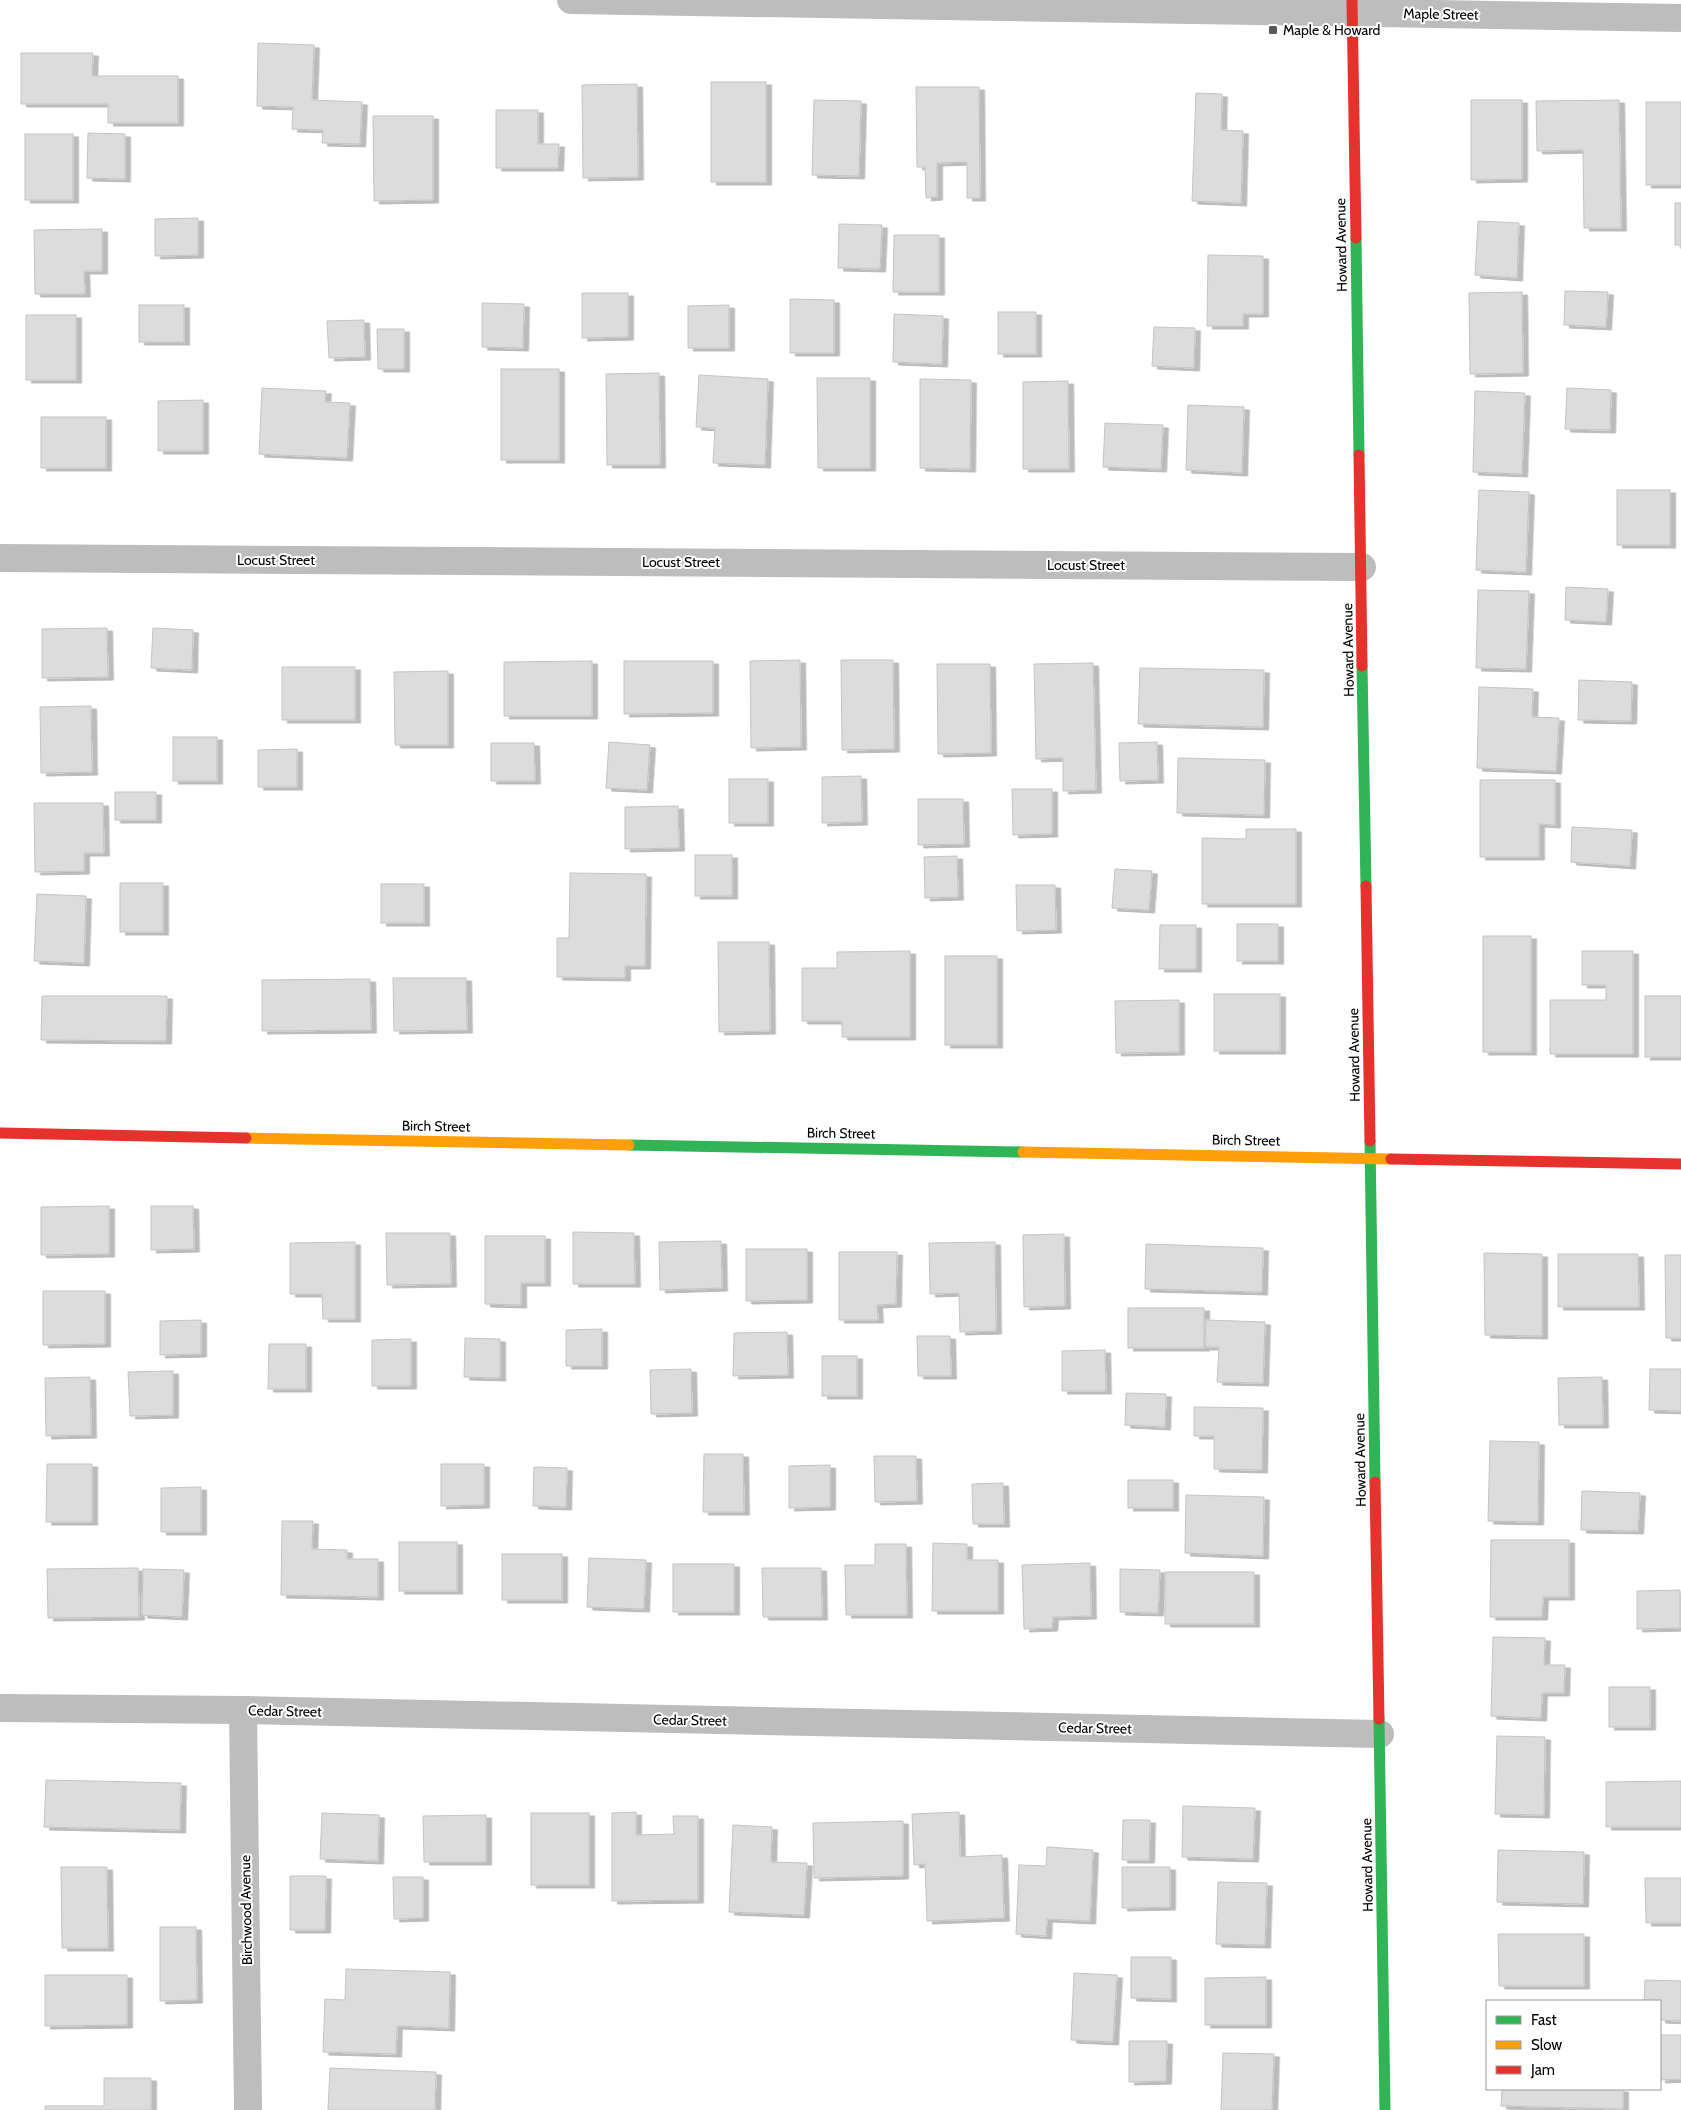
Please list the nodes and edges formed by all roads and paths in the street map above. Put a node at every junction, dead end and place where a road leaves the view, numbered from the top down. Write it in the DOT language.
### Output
graph roads {
  1 [pos="571,0"];
  2 [pos="1352,6"];
  3 [pos="1681,18"];
  4 [pos="0,558"];
  5 [pos="1362,567"];
  6 [pos="0,1133"];
  7 [pos="1370,1157"];
  8 [pos="1681,1164"];
  9 [pos="0,1708"];
  10 [pos="243,1710"];
  11 [pos="1380,1734"];
  12 [pos="248,2110"];
  13 [pos="1385,2110"];
  1 -- 2 [label="street, Maple Street"];
  2 -- 3 [label="street, Maple Street"];
  2 -- 5 [label="street, Howard Avenue"];
  4 -- 5 [label="street, Locust Street"];
  5 -- 7 [label="street, Howard Avenue"];
  6 -- 7 [label="street, Birch Street"];
  7 -- 8 [label="street, Birch Street"];
  7 -- 11 [label="street, Howard Avenue"];
  9 -- 10 [label="street, Cedar Street"];
  10 -- 11 [label="street, Cedar Street"];
  10 -- 12 [label="street, Birchwood Avenue"];
  11 -- 13 [label="street, Howard Avenue"];
}
